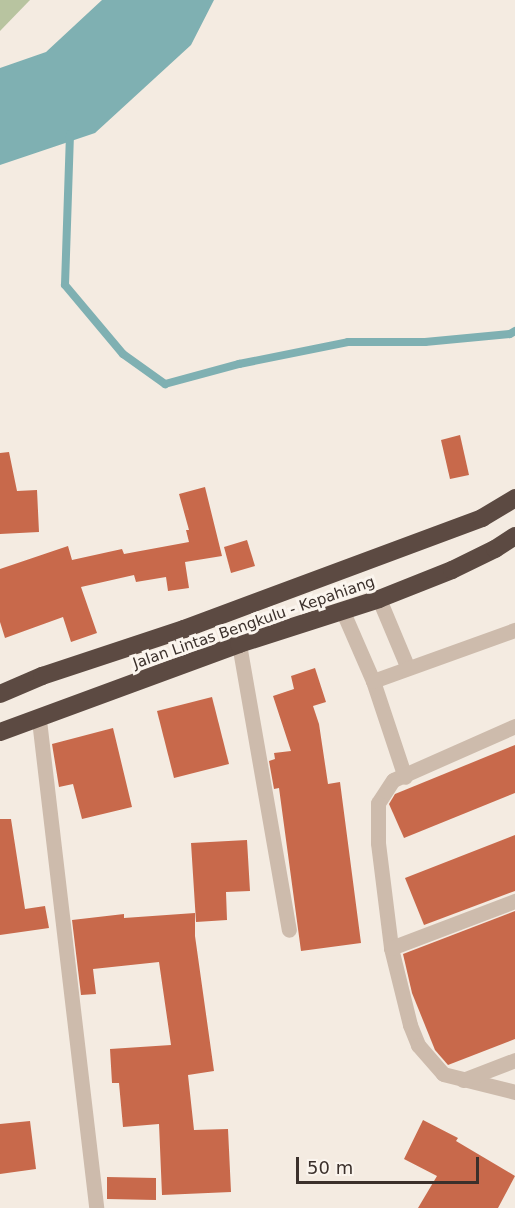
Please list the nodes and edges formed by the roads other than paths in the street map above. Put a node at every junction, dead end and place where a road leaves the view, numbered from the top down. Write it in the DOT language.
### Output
graph roads {
  1 [pos="515,498"];
  2 [pos="515,536"];
  3 [pos="379,599"];
  4 [pos="343,612"];
  5 [pos="515,630"];
  6 [pos="239,644"];
  7 [pos="407,666"];
  8 [pos="373,681"];
  9 [pos="0,694"];
  10 [pos="39,720"];
  11 [pos="515,726"];
  12 [pos="0,732"];
  13 [pos="405,777"];
  14 [pos="515,901"];
  15 [pos="289,930"];
  16 [pos="391,948"];
  17 [pos="515,1060"];
  18 [pos="463,1080"];
  19 [pos="515,1092"];
  20 [pos="96,1208"];
  1 -- 9 [label="highway, Jalan Lintas Bengkulu - Kepahiang"];
  2 -- 3 [label="highway, Jalan Lintas Bengkulu - Kepahiang"];
  3 -- 4 [label="highway, Jalan Lintas Bengkulu - Kepahiang"];
  3 -- 7 [label="street"];
  4 -- 6 [label="highway, Jalan Lintas Bengkulu - Kepahiang"];
  4 -- 8 [label="street"];
  5 -- 7 [label="street"];
  6 -- 10 [label="highway, Jalan Lintas Bengkulu - Kepahiang"];
  6 -- 15 [label="street"];
  7 -- 8 [label="street"];
  8 -- 13 [label="street"];
  10 -- 12 [label="highway, Jalan Lintas Bengkulu - Kepahiang"];
  10 -- 20 [label="street"];
  11 -- 13 [label="street"];
  13 -- 16 [label="street"];
  14 -- 16 [label="street"];
  16 -- 18 [label="street"];
  17 -- 18 [label="street"];
  18 -- 19 [label="street"];
}
